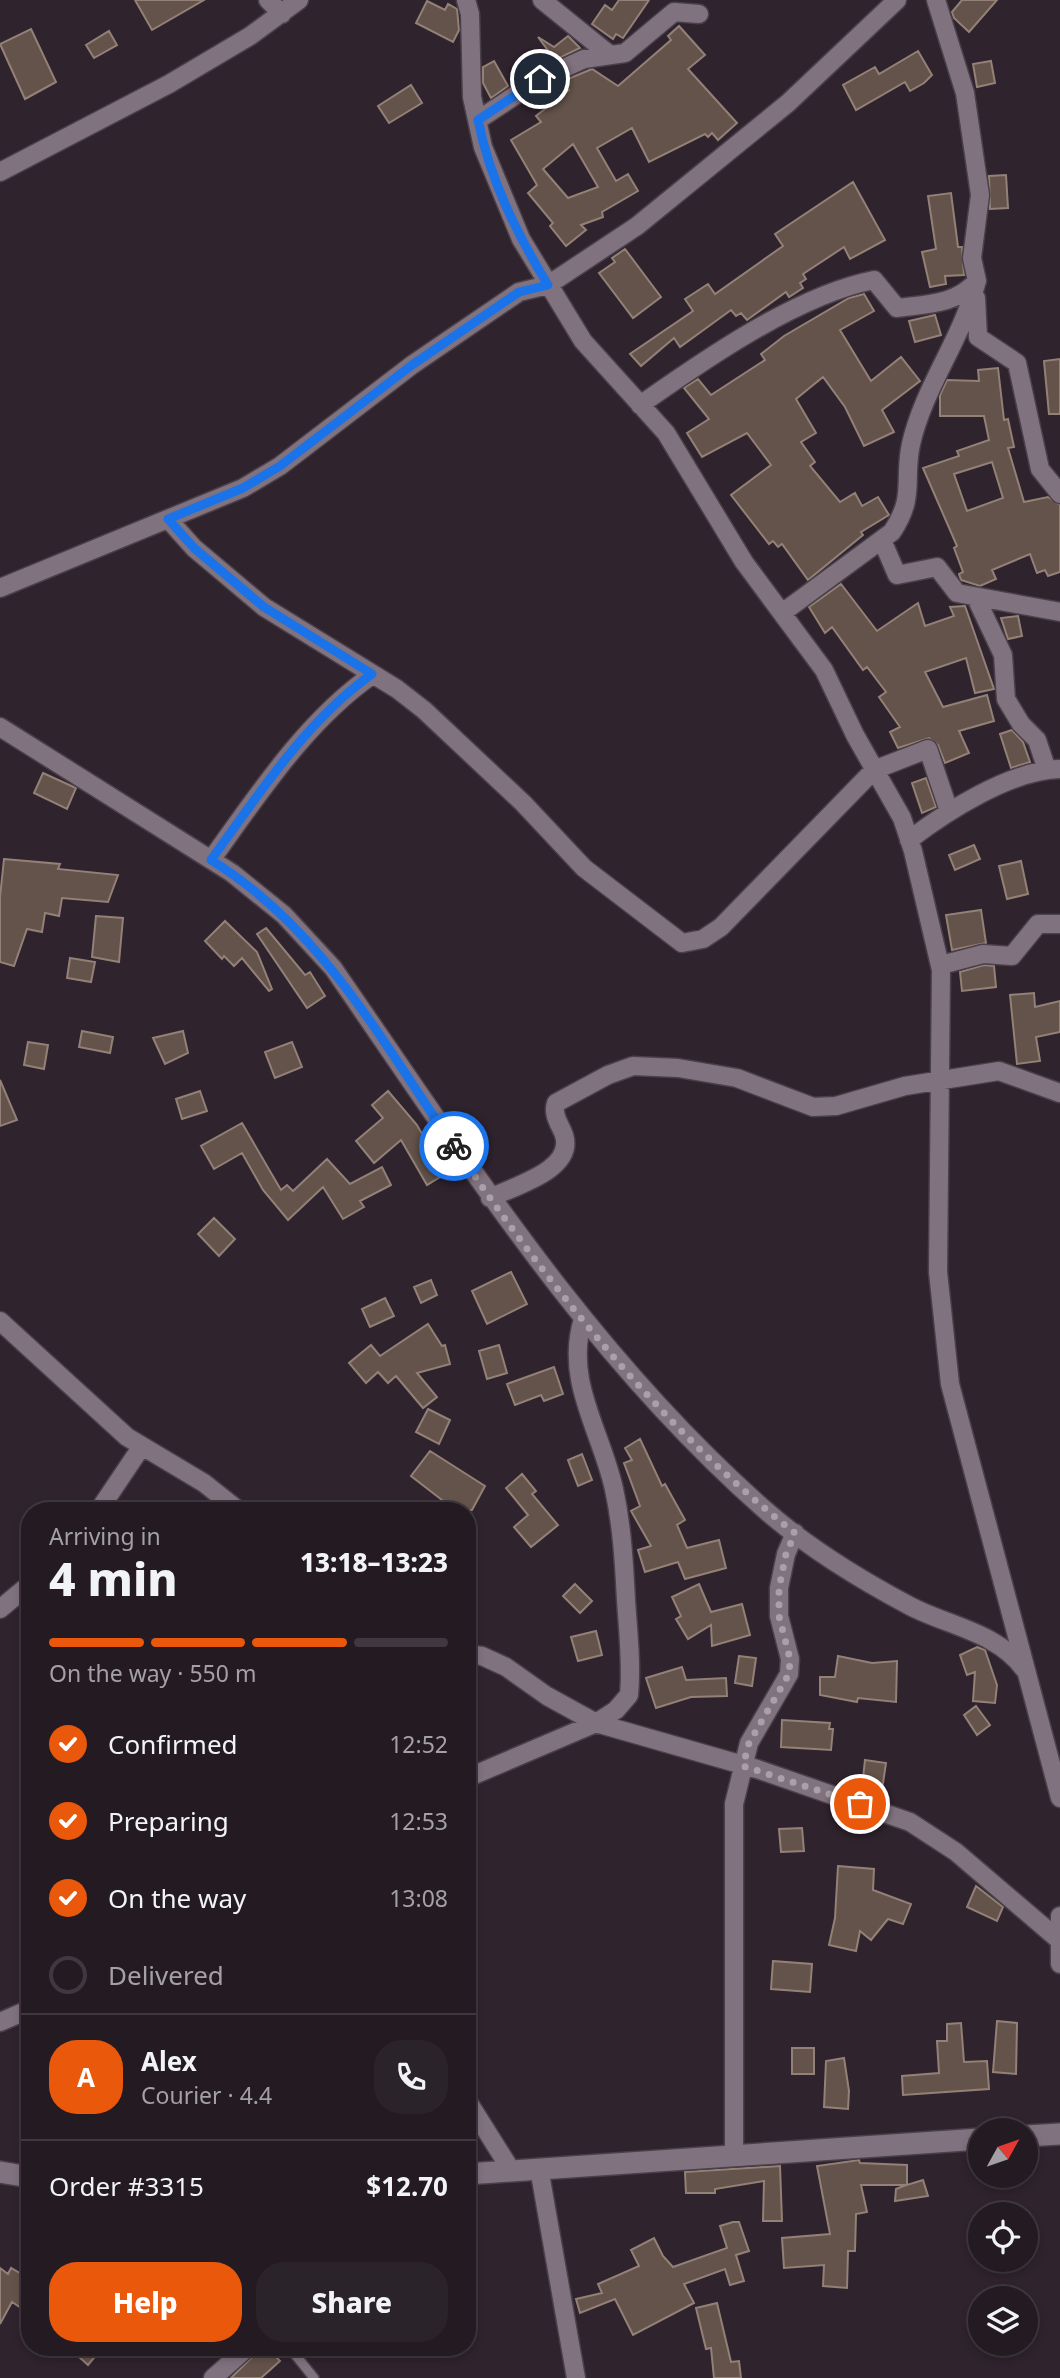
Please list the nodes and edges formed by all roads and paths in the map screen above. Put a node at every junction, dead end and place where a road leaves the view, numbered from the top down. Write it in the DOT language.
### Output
graph roads {
  1 [pos="268,0"];
  2 [pos="299,0"];
  3 [pos="466,0"];
  4 [pos="542,0"];
  5 [pos="897,0"];
  6 [pos="936,0"];
  7 [pos="282,14"];
  8 [pos="699,14"];
  9 [pos="610,55"];
  10 [pos="478,120"];
  11 [pos="0,172"];
  12 [pos="977,281"];
  13 [pos="548,285"];
  14 [pos="640,405"];
  15 [pos="1060,494"];
  16 [pos="168,519"];
  17 [pos="882,540"];
  18 [pos="0,589"];
  19 [pos="976,598"];
  20 [pos="782,612"];
  21 [pos="1060,612"];
  22 [pos="372,674"];
  23 [pos="0,727"];
  24 [pos="1054,769"];
  25 [pos="874,770"];
  26 [pos="949,811"];
  27 [pos="909,840"];
  28 [pos="211,860"];
  29 [pos="1060,924"];
  30 [pos="941,965"];
  31 [pos="940,1079"];
  32 [pos="1060,1093"];
  33 [pos="490,1198"];
  34 [pos="583,1319"];
  35 [pos="0,1321"];
  36 [pos="142,1446"];
  37 [pos="104,1502"];
  38 [pos="228,1502"];
  39 [pos="795,1533"];
  40 [pos="21,1592"];
  41 [pos="0,1609"];
  42 [pos="476,1655"];
  43 [pos="1028,1675"];
  44 [pos="596,1723"];
  45 [pos="743,1766"];
  46 [pos="476,1774"];
  47 [pos="1060,1798"];
  48 [pos="1060,1916"];
  49 [pos="1059,1940"];
  50 [pos="1060,1964"];
  51 [pos="21,2013"];
  52 [pos="0,2022"];
  53 [pos="476,2114"];
  54 [pos="1060,2134"];
  55 [pos="1038,2135"];
  56 [pos="968,2140"];
  57 [pos="734,2156"];
  58 [pos="539,2168"];
  59 [pos="511,2170"];
  60 [pos="0,2172"];
  61 [pos="476,2173"];
  62 [pos="21,2176"];
  63 [pos="238,2356"];
  64 [pos="296,2356"];
  65 [pos="213,2378"];
  66 [pos="314,2378"];
  67 [pos="576,2378"];
  1 -- 7 [label="street"];
  2 -- 7 [label="street"];
  3 -- 10 [label="street"];
  4 -- 9 [label="street"];
  5 -- 13 [label="street"];
  6 -- 12 [label="street"];
  7 -- 11 [label="street"];
  8 -- 9 [label="street"];
  9 -- 10 [label="street"];
  10 -- 13 [label="street"];
  12 -- 14 [label="street"];
  12 -- 15 [label="street"];
  12 -- 17 [label="street"];
  13 -- 14 [label="street"];
  13 -- 16 [label="street"];
  14 -- 20 [label="street"];
  16 -- 18 [label="street"];
  16 -- 22 [label="street"];
  17 -- 19 [label="street"];
  17 -- 20 [label="street"];
  19 -- 21 [label="street"];
  19 -- 24 [label="street"];
  20 -- 25 [label="street"];
  22 -- 25 [label="street"];
  22 -- 28 [label="street"];
  23 -- 28 [label="street"];
  24 -- 26 [label="street"];
  25 -- 26 [label="street"];
  25 -- 27 [label="street"];
  26 -- 27 [label="street"];
  27 -- 30 [label="street"];
  28 -- 33 [label="street"];
  29 -- 30 [label="street"];
  30 -- 31 [label="street"];
  31 -- 32 [label="street"];
  31 -- 33 [label="street"];
  31 -- 43 [label="street"];
  33 -- 34 [label="street"];
  34 -- 39 [label="street"];
  34 -- 44 [label="street"];
  35 -- 36 [label="street"];
  36 -- 37 [label="street"];
  36 -- 38 [label="street"];
  39 -- 43 [label="street"];
  39 -- 45 [label="street"];
  40 -- 41 [label="street"];
  42 -- 44 [label="street"];
  43 -- 47 [label="street"];
  44 -- 45 [label="street"];
  44 -- 46 [label="street"];
  45 -- 49 [label="street"];
  45 -- 57 [label="street"];
  48 -- 49 [label="street"];
  49 -- 50 [label="street"];
  51 -- 52 [label="street"];
  53 -- 59 [label="street"];
  54 -- 55 [label="street"];
  56 -- 57 [label="street"];
  57 -- 58 [label="street"];
  58 -- 59 [label="street"];
  58 -- 67 [label="street"];
  59 -- 61 [label="street"];
  60 -- 62 [label="street"];
  63 -- 65 [label="street"];
  64 -- 66 [label="lane"];
}
